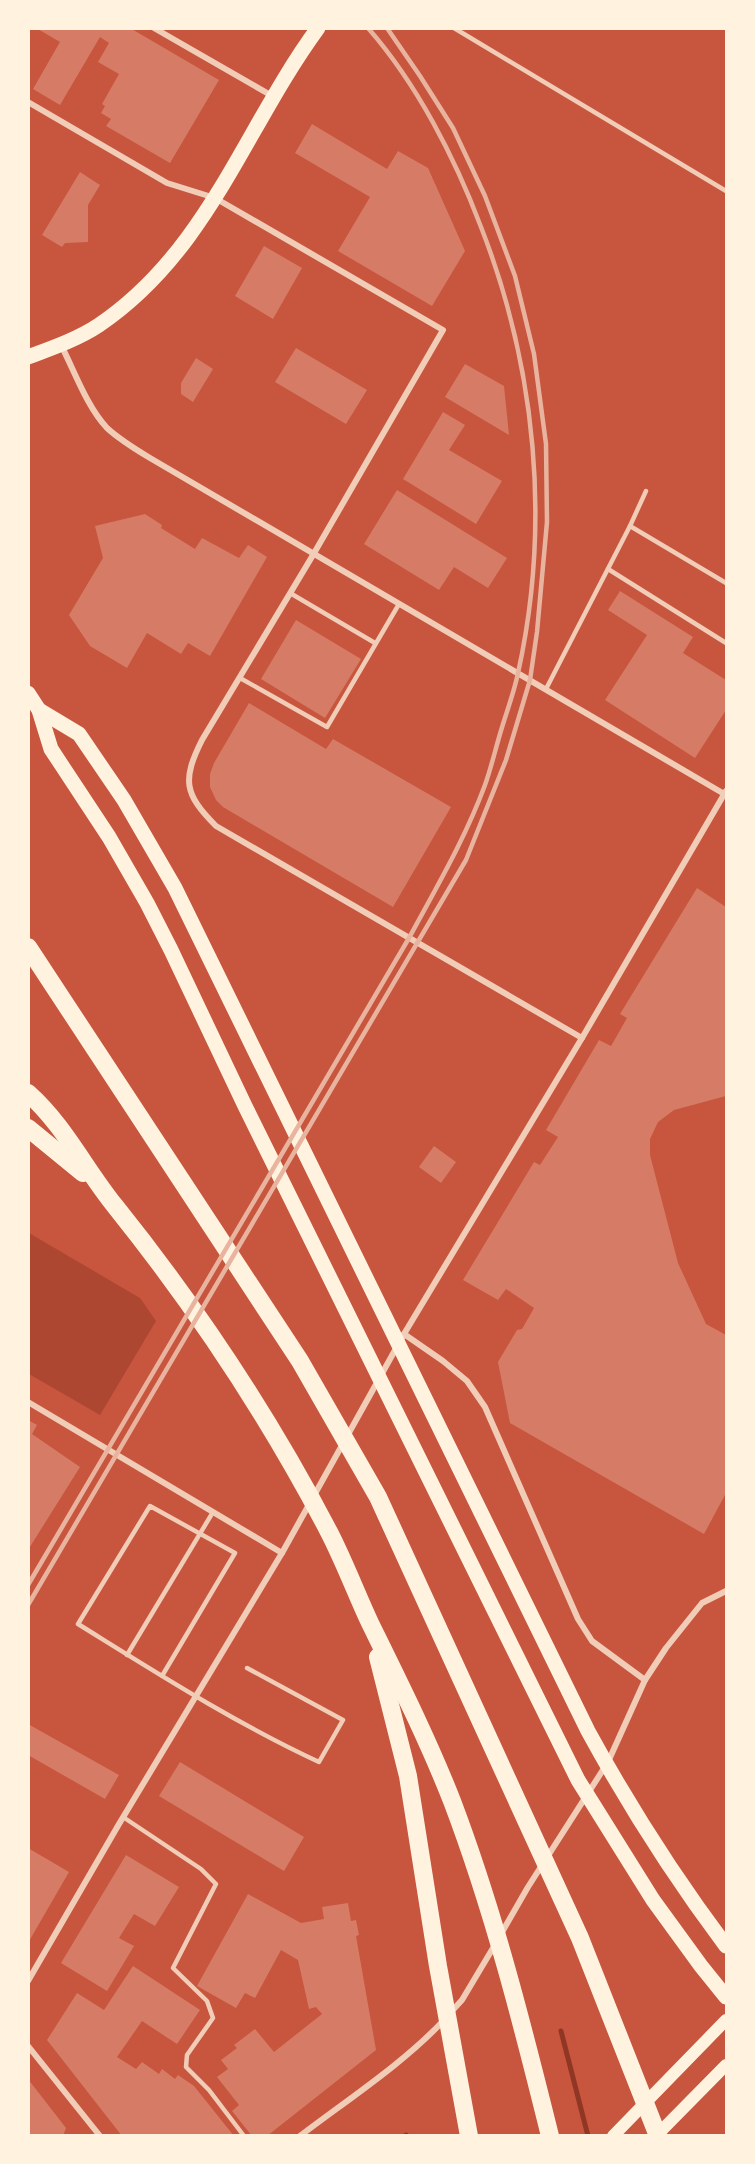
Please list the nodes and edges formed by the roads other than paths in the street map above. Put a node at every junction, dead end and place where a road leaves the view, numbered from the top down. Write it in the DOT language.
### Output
graph roads {
  1 [pos="154,28"];
  2 [pos="318,28"];
  3 [pos="453,28"];
  4 [pos="274,97"];
  5 [pos="28,102"];
  6 [pos="726,191"];
  7 [pos="215,198"];
  8 [pos="61,344"];
  9 [pos="28,357"];
  10 [pos="646,491"];
  11 [pos="630,526"];
  12 [pos="314,555"];
  13 [pos="608,568"];
  14 [pos="726,583"];
  15 [pos="290,593"];
  16 [pos="399,604"];
  17 [pos="375,643"];
  18 [pos="726,643"];
  19 [pos="240,678"];
  20 [pos="546,688"];
  21 [pos="28,693"];
  22 [pos="36,712"];
  23 [pos="726,794"];
  24 [pos="28,947"];
  25 [pos="582,1038"];
  26 [pos="28,1094"];
  27 [pos="28,1128"];
  28 [pos="101,1189"];
  29 [pos="404,1334"];
  30 [pos="28,1402"];
  31 [pos="213,1512"];
  32 [pos="200,1533"];
  33 [pos="282,1553"];
  34 [pos="726,1591"];
  35 [pos="369,1621"];
  36 [pos="127,1655"];
  37 [pos="247,1668"];
  38 [pos="162,1676"];
  39 [pos="645,1680"];
  40 [pos="195,1696"];
  41 [pos="123,1817"];
  42 [pos="726,1946"];
  43 [pos="28,1981"];
  44 [pos="726,1997"];
  45 [pos="726,2020"];
  46 [pos="28,2046"];
  47 [pos="726,2065"];
  48 [pos="468,2134"];
  49 [pos="100,2136"];
  50 [pos="244,2136"];
  51 [pos="300,2136"];
  52 [pos="550,2136"];
  53 [pos="614,2136"];
  54 [pos="657,2136"];
  1 -- 4 [label="street"];
  2 -- 4 [label="main road"];
  3 -- 6 [label="lane"];
  4 -- 7 [label="main road"];
  5 -- 7 [label="street"];
  7 -- 8 [label="main road"];
  7 -- 12 [label="street"];
  8 -- 9 [label="main road"];
  8 -- 12 [label="street"];
  10 -- 11 [label="lane"];
  11 -- 13 [label="lane"];
  11 -- 14 [label="lane"];
  12 -- 15 [label="street"];
  12 -- 16 [label="street"];
  13 -- 18 [label="lane"];
  13 -- 20 [label="lane"];
  15 -- 17 [label="lane"];
  15 -- 19 [label="street"];
  16 -- 17 [label="lane"];
  16 -- 20 [label="street"];
  17 -- 19 [label="lane"];
  19 -- 25 [label="street"];
  20 -- 23 [label="street"];
  21 -- 22 [label="main road"];
  22 -- 42 [label="main road"];
  22 -- 44 [label="main road"];
  23 -- 25 [label="street"];
  24 -- 54 [label="highway"];
  25 -- 29 [label="street"];
  26 -- 28 [label="highway"];
  27 -- 28 [label="highway"];
  28 -- 35 [label="highway"];
  29 -- 33 [label="street"];
  29 -- 39 [label="street"];
  30 -- 31 [label="street"];
  31 -- 32 [label="lane"];
  31 -- 33 [label="street"];
  32 -- 36 [label="lane"];
  32 -- 36 [label="lane"];
  32 -- 38 [label="lane"];
  33 -- 40 [label="street"];
  34 -- 39 [label="street"];
  35 -- 48 [label="highway"];
  35 -- 52 [label="highway"];
  36 -- 38 [label="lane"];
  37 -- 40 [label="lane"];
  38 -- 40 [label="lane"];
  39 -- 51 [label="street"];
  40 -- 41 [label="street"];
  41 -- 43 [label="street"];
  41 -- 50 [label="lane"];
  45 -- 53 [label="main road"];
  46 -- 49 [label="street"];
  47 -- 54 [label="main road"];
}
